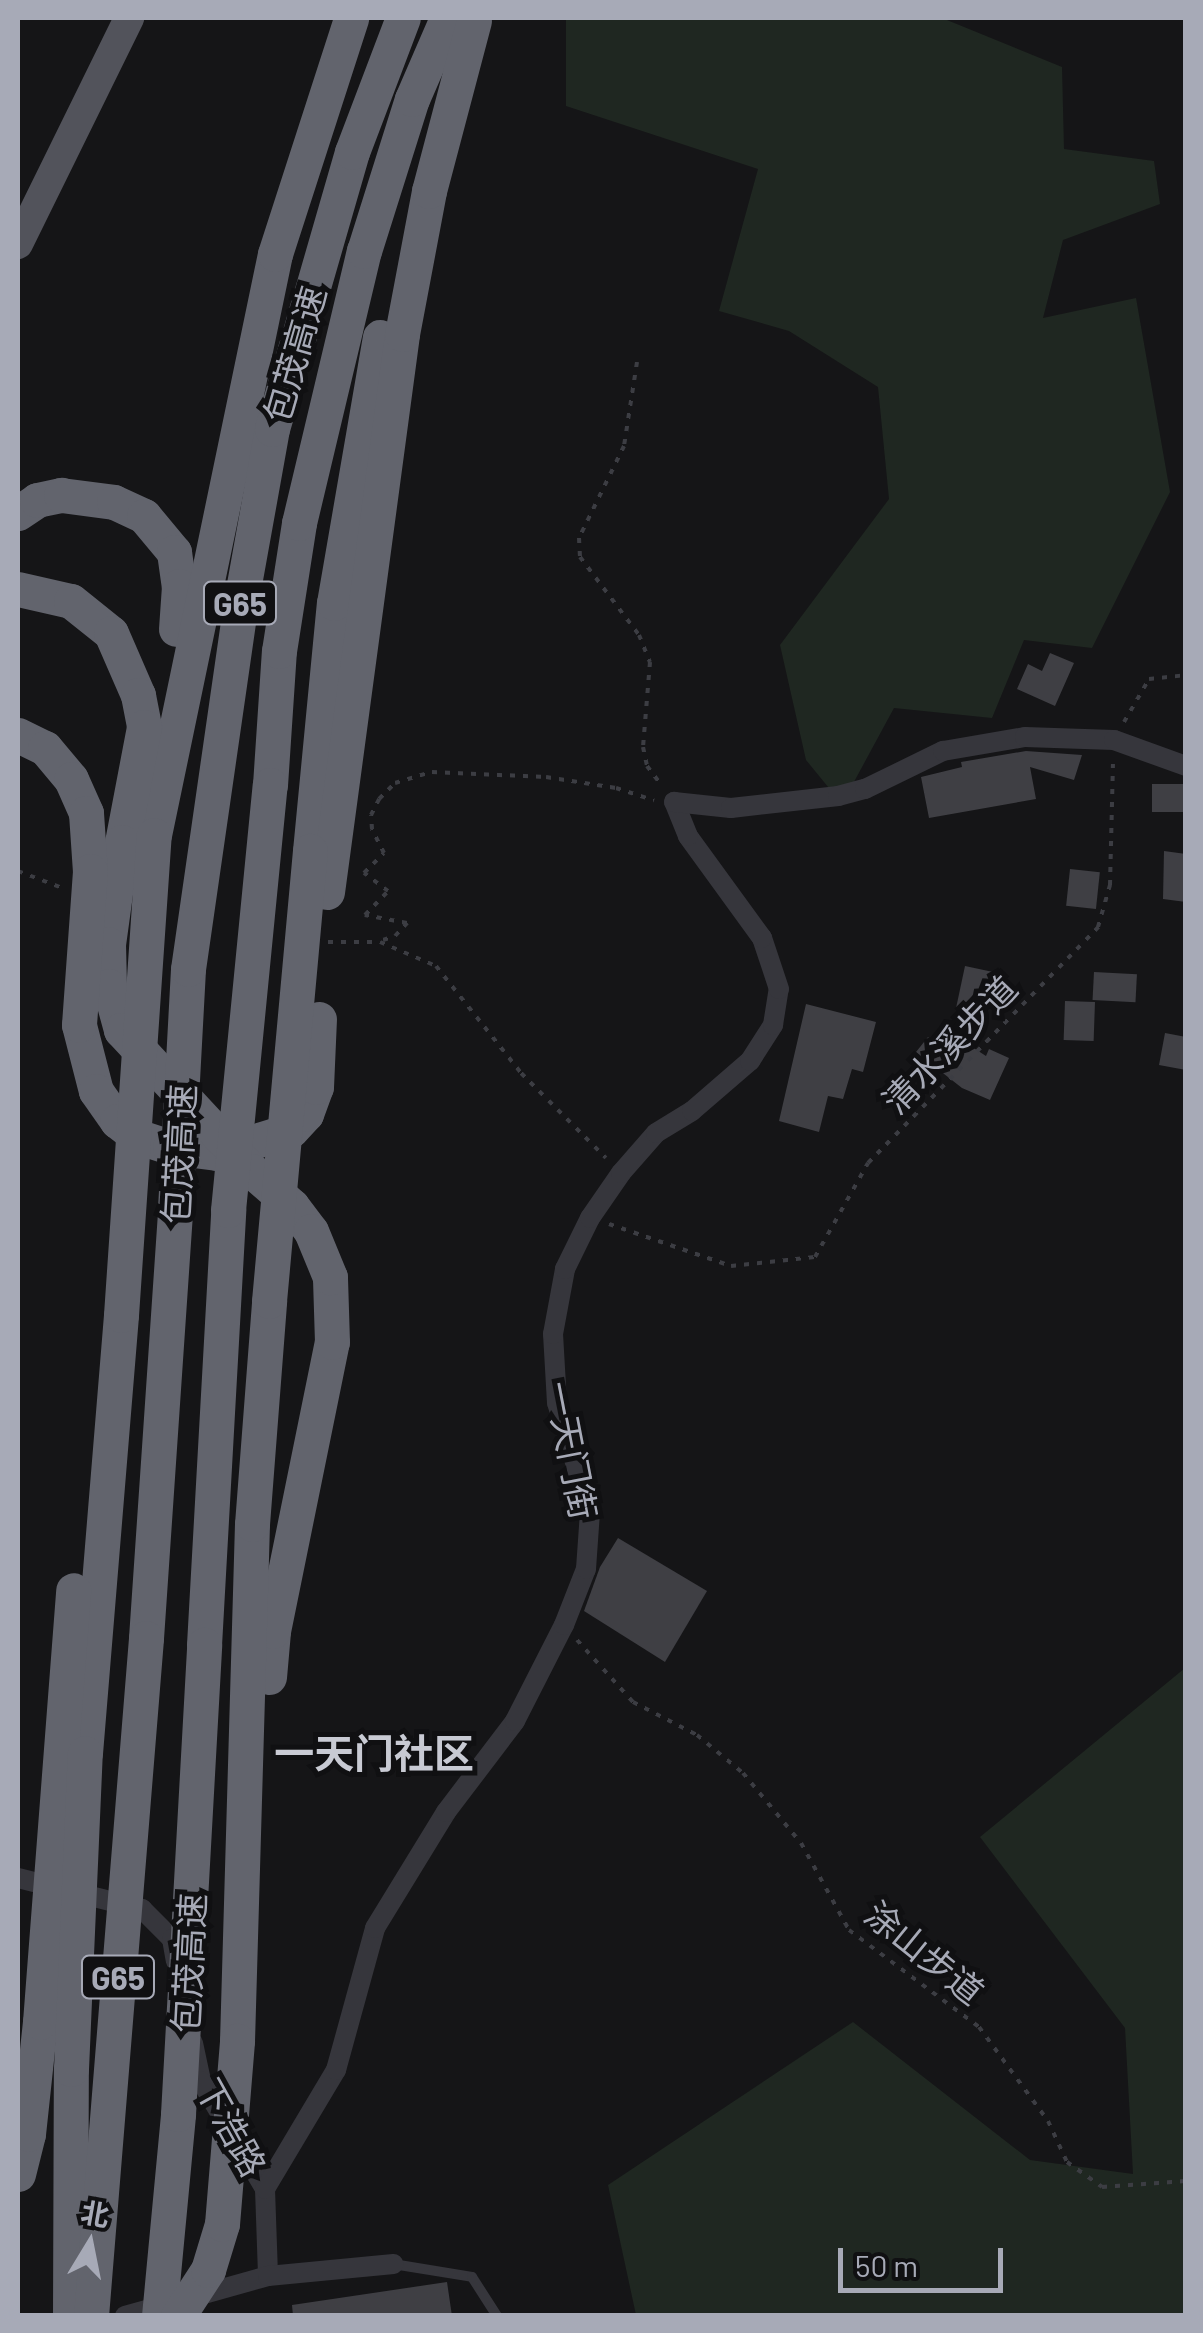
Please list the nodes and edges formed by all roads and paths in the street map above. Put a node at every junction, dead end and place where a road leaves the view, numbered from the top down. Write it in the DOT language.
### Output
graph roads {
  1 [pos="129,18"];
  2 [pos="351,18"];
  3 [pos="403,18"];
  4 [pos="465,18"];
  5 [pos="18,244"];
  6 [pos="637,362"];
  7 [pos="18,513"];
  8 [pos="18,589"];
  9 [pos="1186,675"];
  10 [pos="18,735"];
  11 [pos="1114,740"];
  12 [pos="171,744"];
  13 [pos="1186,766"];
  14 [pos="674,802"];
  15 [pos="621,1173"];
  16 [pos="590,1218"];
  17 [pos="85,1590"];
  18 [pos="564,1625"];
  19 [pos="260,1634"];
  20 [pos="18,1878"];
  21 [pos="18,2174"];
  22 [pos="1186,2181"];
  23 [pos="265,2189"];
  24 [pos="393,2264"];
  25 [pos="268,2276"];
  26 [pos="70,2316"];
  27 [pos="91,2316"];
  28 [pos="125,2316"];
  29 [pos="159,2316"];
  30 [pos="178,2316"];
  31 [pos="496,2316"];
  1 -- 5 [label="main road"];
  2 -- 12 [label="highway"];
  3 -- 27 [label="highway, 包茂高速 / G65, bridge"];
  4 -- 10 [label="highway, bridge"];
  4 -- 19 [label="highway, bridge"];
  4 -- 29 [label="highway, 包茂高速 / G65, bridge"];
  6 -- 14 [label="path"];
  7 -- 12 [label="highway"];
  8 -- 19 [label="highway, bridge"];
  9 -- 11 [label="path, 清水溪步道"];
  11 -- 13 [label="street"];
  11 -- 14 [label="street"];
  11 -- 16 [label="path, 清水溪步道"];
  12 -- 17 [label="highway, bridge"];
  14 -- 15 [label="street, 一天门街"];
  14 -- 15 [label="path"];
  15 -- 16 [label="street, 一天门街"];
  16 -- 18 [label="street, 一天门街"];
  17 -- 21 [label="highway, bridge"];
  17 -- 26 [label="highway, bridge"];
  18 -- 22 [label="path, 涂山步道"];
  18 -- 23 [label="street, 一天门街"];
  19 -- 30 [label="highway, bridge"];
  20 -- 23 [label="street, 下浩路"];
  23 -- 25 [label="street"];
  24 -- 25 [label="street"];
  24 -- 31 [label="lane"];
  25 -- 28 [label="street"];
}
